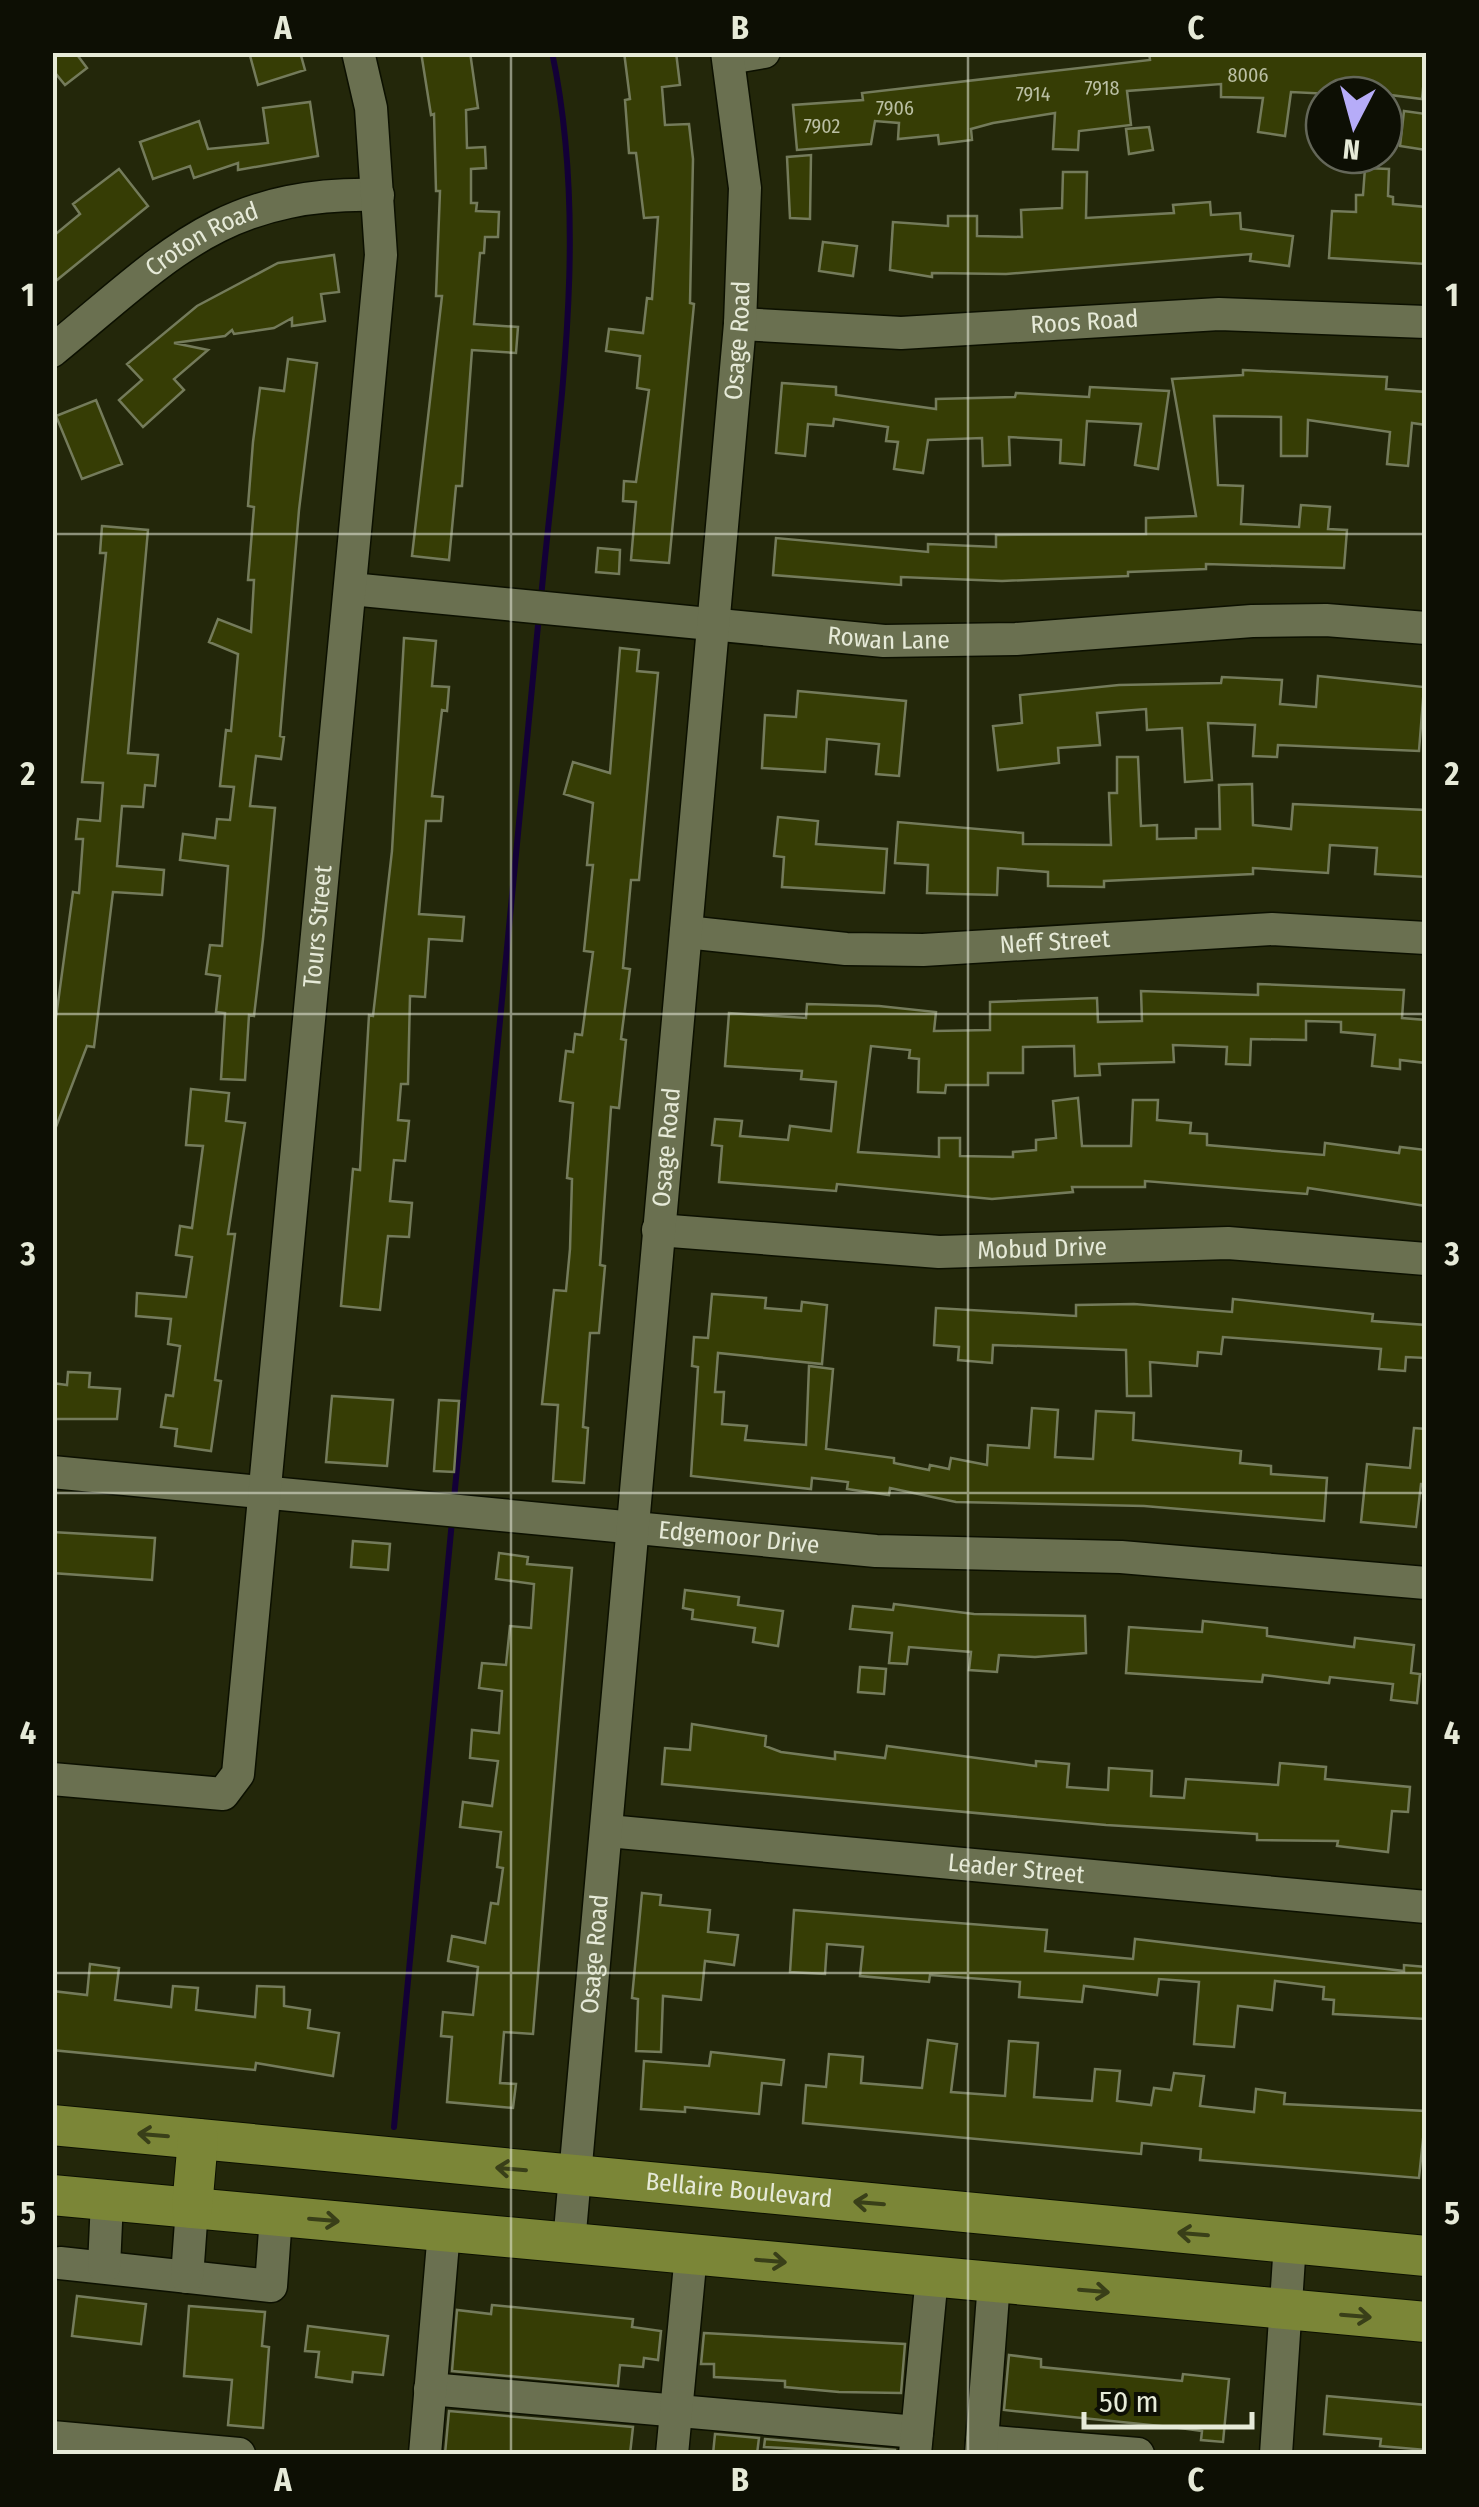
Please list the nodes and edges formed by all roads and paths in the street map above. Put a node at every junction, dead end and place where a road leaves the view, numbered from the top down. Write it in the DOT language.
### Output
graph roads {
  1 [pos="358,52"];
  2 [pos="764,52"];
  3 [pos="728,56"];
  4 [pos="378,195"];
  5 [pos="1426,322"];
  6 [pos="740,324"];
  7 [pos="52,351"];
  8 [pos="352,589"];
  9 [pos="713,626"];
  10 [pos="1426,628"];
  11 [pos="686,932"];
  12 [pos="1426,938"];
  13 [pos="658,1230"];
  14 [pos="1426,1259"];
  15 [pos="52,1472"];
  16 [pos="268,1492"];
  17 [pos="632,1529"];
  18 [pos="1426,1582"];
  19 [pos="52,1779"];
  20 [pos="608,1832"];
  21 [pos="1426,1907"];
  22 [pos="52,2125"];
  23 [pos="198,2139"];
  24 [pos="575,2175"];
  25 [pos="52,2196"];
  26 [pos="107,2200"];
  27 [pos="192,2208"];
  28 [pos="276,2216"];
  29 [pos="444,2231"];
  30 [pos="569,2242"];
  31 [pos="1290,2243"];
  32 [pos="691,2254"];
  33 [pos="1426,2256"];
  34 [pos="60,2263"];
  35 [pos="104,2268"];
  36 [pos="187,2276"];
  37 [pos="932,2276"];
  38 [pos="994,2282"];
  39 [pos="1285,2309"];
  40 [pos="1426,2322"];
  41 [pos="430,2389"];
  42 [pos="676,2411"];
  43 [pos="52,2437"];
  44 [pos="916,2443"];
  45 [pos="981,2448"];
  46 [pos="239,2454"];
  47 [pos="425,2454"];
  48 [pos="672,2454"];
  49 [pos="1138,2454"];
  50 [pos="1276,2454"];
  1 -- 4 [label="street, Tours Street"];
  2 -- 3 [label="street"];
  3 -- 6 [label="street, Osage Road"];
  4 -- 7 [label="street, Croton Road"];
  4 -- 8 [label="street, Tours Street"];
  5 -- 6 [label="street, Roos Road"];
  6 -- 9 [label="street, Osage Road"];
  8 -- 9 [label="street, Rowan Lane"];
  8 -- 16 [label="street, Tours Street"];
  9 -- 10 [label="street, Rowan Lane"];
  9 -- 11 [label="street, Osage Road"];
  11 -- 12 [label="street, Neff Street"];
  11 -- 13 [label="street, Osage Road"];
  13 -- 14 [label="street, Mobud Drive"];
  13 -- 17 [label="street, Osage Road"];
  15 -- 16 [label="street, Edgemoor Drive"];
  16 -- 17 [label="street, Edgemoor Drive"];
  16 -- 19 [label="street, Tours Street"];
  17 -- 18 [label="street, Edgemoor Drive"];
  17 -- 20 [label="street, Osage Road"];
  20 -- 21 [label="street, Leader Street"];
  20 -- 24 [label="street, Osage Road"];
  23 -- 22 [label="main road, Bellaire Boulevard, one-way"];
  24 -- 23 [label="main road, Bellaire Boulevard, one-way"];
  23 -- 27 [label="main road"];
  24 -- 30 [label="street, Osage Road"];
  31 -- 24 [label="main road, Bellaire Boulevard, one-way"];
  25 -- 26 [label="main road"];
  26 -- 27 [label="main road"];
  26 -- 35 [label="street"];
  27 -- 28 [label="main road"];
  27 -- 36 [label="street"];
  28 -- 29 [label="main road, one-way"];
  28 -- 36 [label="street"];
  29 -- 30 [label="main road"];
  29 -- 41 [label="street"];
  30 -- 32 [label="main road"];
  31 -- 33 [label="main road, Bellaire Boulevard"];
  31 -- 39 [label="street"];
  32 -- 37 [label="main road, one-way"];
  32 -- 42 [label="street"];
  34 -- 35 [label="street"];
  35 -- 36 [label="street"];
  37 -- 38 [label="main road"];
  37 -- 44 [label="street"];
  38 -- 39 [label="main road, one-way"];
  38 -- 45 [label="street"];
  39 -- 40 [label="main road, one-way"];
  39 -- 50 [label="street"];
  41 -- 42 [label="street"];
  41 -- 47 [label="street"];
  42 -- 44 [label="street"];
  42 -- 48 [label="street"];
  43 -- 46 [label="street"];
  45 -- 49 [label="street"];
}
